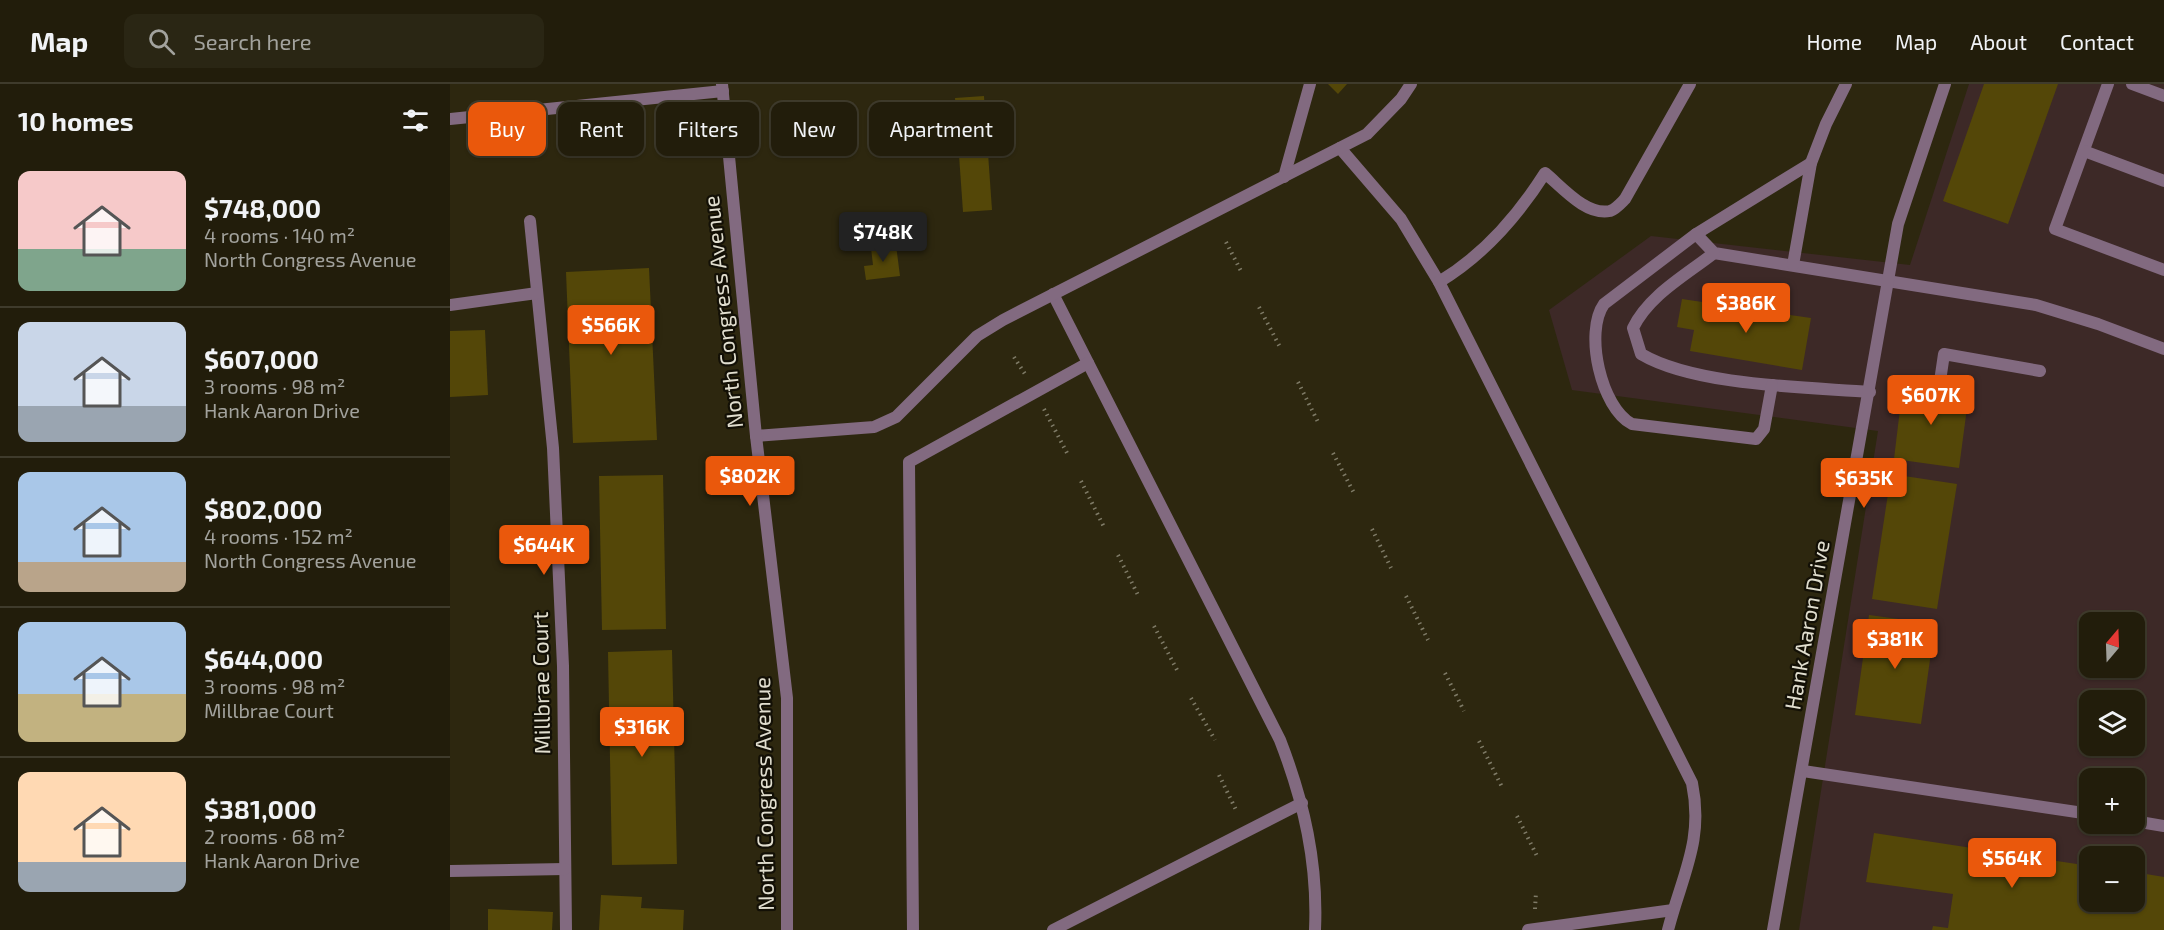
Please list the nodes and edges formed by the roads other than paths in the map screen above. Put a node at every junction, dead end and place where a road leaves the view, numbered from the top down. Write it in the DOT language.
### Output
graph roads {
  1 [pos="1310,84"];
  2 [pos="1411,84"];
  3 [pos="1689,84"];
  4 [pos="1846,84"];
  5 [pos="1945,84"];
  6 [pos="2108,84"];
  7 [pos="2132,84"];
  8 [pos="723,88"];
  9 [pos="2164,96"];
  10 [pos="450,118"];
  11 [pos="1340,148"];
  12 [pos="2084,151"];
  13 [pos="1811,163"];
  14 [pos="1284,177"];
  15 [pos="2164,181"];
  16 [pos="530,221"];
  17 [pos="1696,234"];
  18 [pos="1714,253"];
  19 [pos="1793,265"];
  20 [pos="2164,270"];
  21 [pos="1888,279"];
  22 [pos="1439,282"];
  23 [pos="537,293"];
  24 [pos="1053,294"];
  25 [pos="450,305"];
  26 [pos="2164,349"];
  27 [pos="1089,363"];
  28 [pos="2040,371"];
  29 [pos="1772,385"];
  30 [pos="1939,388"];
  31 [pos="1870,392"];
  32 [pos="756,436"];
  33 [pos="1803,771"];
  34 [pos="1302,803"];
  35 [pos="2079,812"];
  36 [pos="2145,823"];
  37 [pos="2164,826"];
  38 [pos="565,868"];
  39 [pos="450,871"];
  40 [pos="1673,910"];
  41 [pos="566,930"];
  42 [pos="787,930"];
  43 [pos="913,930"];
  44 [pos="1053,930"];
  45 [pos="1315,930"];
  46 [pos="1528,930"];
  47 [pos="1668,930"];
  48 [pos="1773,930"];
  1 -- 14 [label="street"];
  2 -- 11 [label="street"];
  3 -- 22 [label="street"];
  4 -- 13 [label="street"];
  5 -- 21 [label="street, Hank Aaron Drive"];
  6 -- 12 [label="street"];
  7 -- 9 [label="street"];
  8 -- 10 [label="street"];
  8 -- 32 [label="street, North Congress Avenue"];
  11 -- 14 [label="street"];
  11 -- 22 [label="street"];
  12 -- 15 [label="street"];
  12 -- 20 [label="street"];
  13 -- 17 [label="street"];
  13 -- 19 [label="street"];
  14 -- 24 [label="street"];
  16 -- 23 [label="street, Millbrae Court"];
  17 -- 18 [label="street"];
  17 -- 29 [label="street"];
  18 -- 19 [label="street"];
  18 -- 29 [label="street"];
  19 -- 21 [label="street"];
  21 -- 26 [label="street"];
  21 -- 31 [label="street, Hank Aaron Drive"];
  22 -- 40 [label="street"];
  23 -- 25 [label="street"];
  23 -- 38 [label="street, Millbrae Court"];
  24 -- 27 [label="street"];
  24 -- 32 [label="street"];
  27 -- 34 [label="street"];
  27 -- 43 [label="street"];
  28 -- 30 [label="street"];
  29 -- 31 [label="street"];
  31 -- 33 [label="street, Hank Aaron Drive"];
  32 -- 42 [label="street, North Congress Avenue"];
  33 -- 35 [label="street"];
  33 -- 48 [label="street, Hank Aaron Drive"];
  34 -- 44 [label="street"];
  34 -- 45 [label="street"];
  36 -- 37 [label="street"];
  38 -- 39 [label="street"];
  38 -- 41 [label="street, Millbrae Court"];
  40 -- 46 [label="street"];
  40 -- 47 [label="street"];
}
